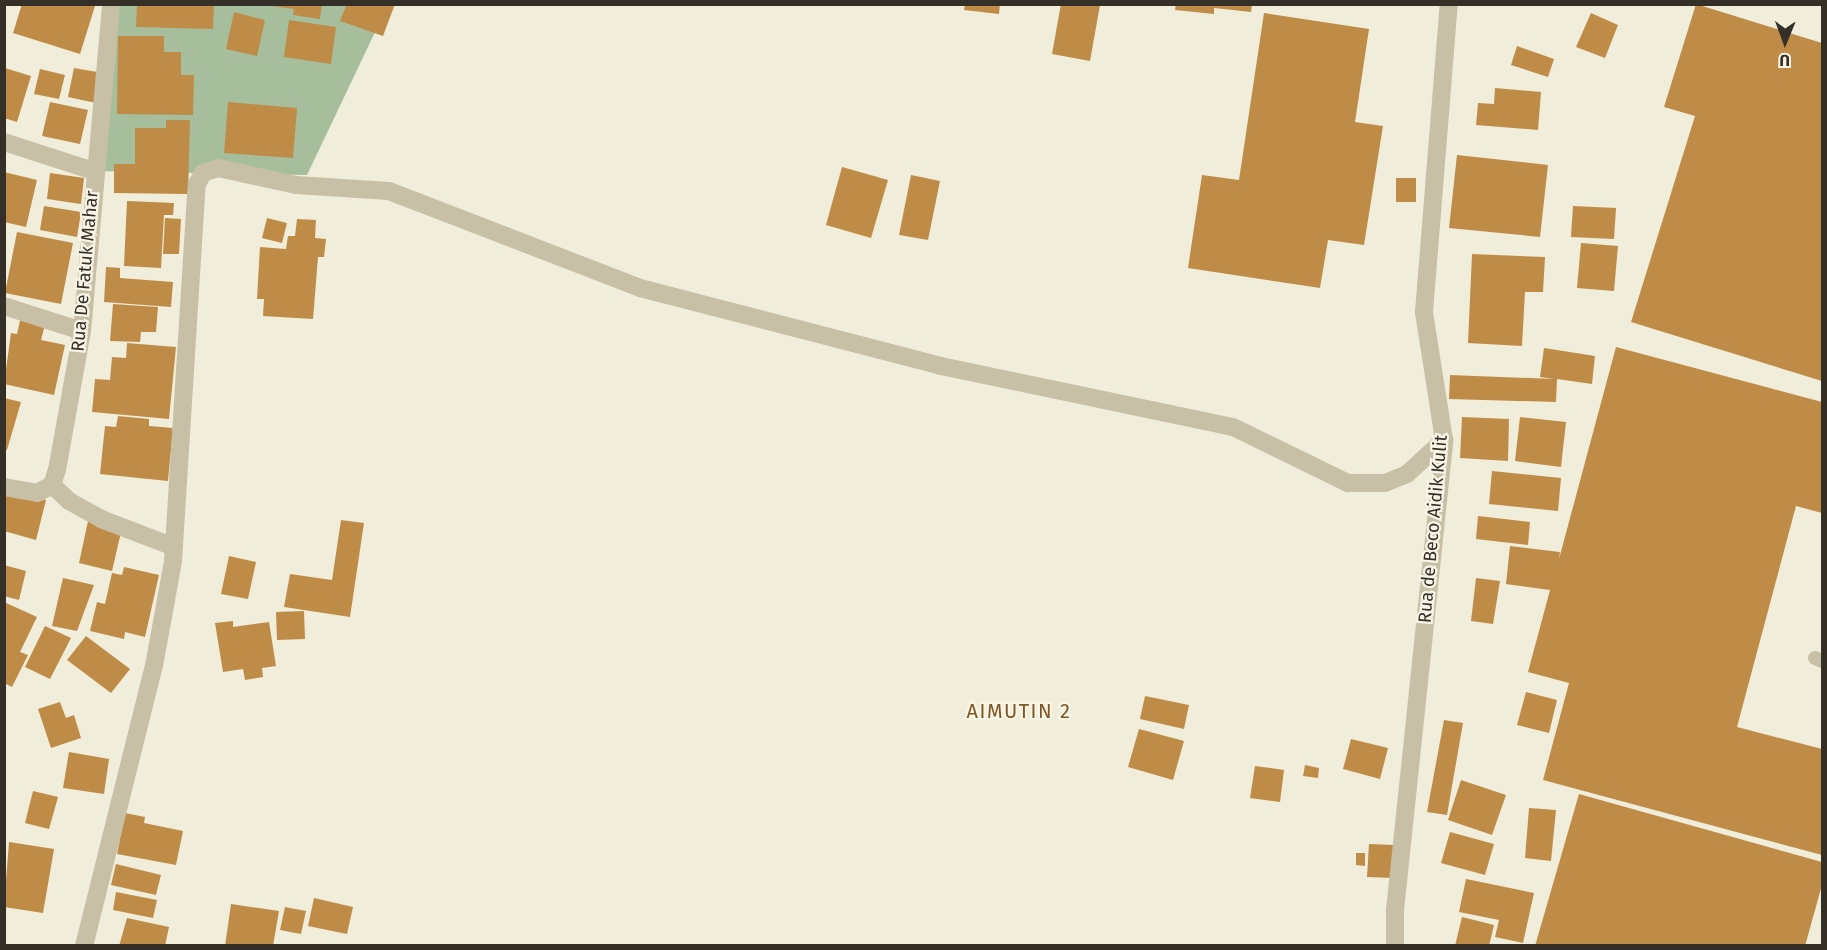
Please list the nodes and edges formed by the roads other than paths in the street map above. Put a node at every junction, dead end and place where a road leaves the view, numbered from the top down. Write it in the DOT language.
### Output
graph roads {
  1 [pos="111,4"];
  2 [pos="1449,4"];
  3 [pos="4,142"];
  4 [pos="94,171"];
  5 [pos="4,306"];
  6 [pos="82,331"];
  7 [pos="1444,440"];
  8 [pos="52,485"];
  9 [pos="4,487"];
  10 [pos="174,547"];
  11 [pos="84,945"];
  12 [pos="1395,945"];
  1 -- 4 [label="street, Rua De Fatuk Mahar"];
  2 -- 7 [label="street, Rua de Beco Aidik Kulit"];
  3 -- 4 [label="street"];
  4 -- 6 [label="street, Rua De Fatuk Mahar"];
  5 -- 6 [label="street"];
  6 -- 8 [label="street, Rua De Fatuk Mahar"];
  7 -- 10 [label="street"];
  7 -- 12 [label="street, Rua de Beco Aidik Kulit"];
  8 -- 9 [label="street"];
  8 -- 10 [label="street"];
  10 -- 11 [label="street"];
}
